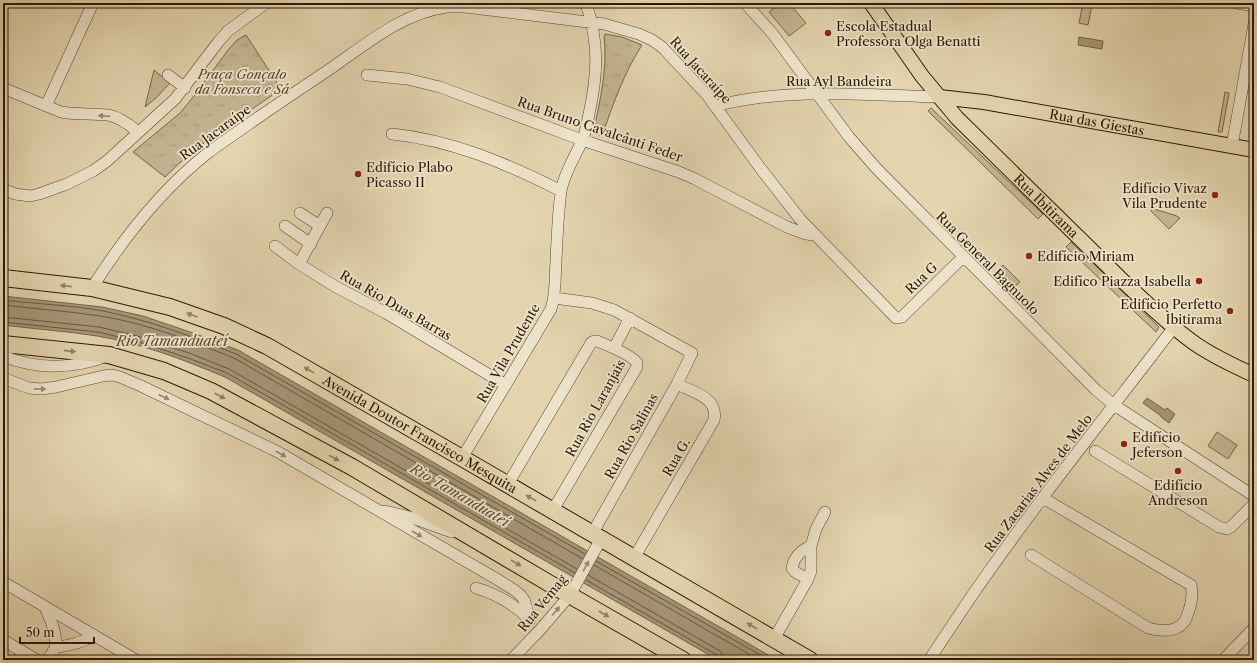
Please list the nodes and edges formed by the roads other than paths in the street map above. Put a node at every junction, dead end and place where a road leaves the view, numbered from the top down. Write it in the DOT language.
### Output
graph roads {
  1 [pos="93,3"];
  2 [pos="266,3"];
  3 [pos="586,3"];
  4 [pos="746,3"];
  5 [pos="872,3"];
  6 [pos="1237,3"];
  7 [pos="1254,6"];
  8 [pos="592,23"];
  9 [pos="1254,24"];
  10 [pos="168,75"];
  11 [pos="367,75"];
  12 [pos="3,88"];
  13 [pos="185,88"];
  14 [pos="817,93"];
  15 [pos="940,97"];
  16 [pos="46,106"];
  17 [pos="715,106"];
  18 [pos="138,132"];
  19 [pos="392,134"];
  20 [pos="582,140"];
  21 [pos="1232,146"];
  22 [pos="1254,150"];
  23 [pos="3,189"];
  24 [pos="561,191"];
  25 [pos="300,213"];
  26 [pos="328,213"];
  27 [pos="285,226"];
  28 [pos="320,226"];
  29 [pos="815,235"];
  30 [pos="310,244"];
  31 [pos="275,246"];
  32 [pos="963,257"];
  33 [pos="299,264"];
  34 [pos="3,278"];
  35 [pos="92,288"];
  36 [pos="554,298"];
  37 [pos="630,318"];
  38 [pos="898,318"];
  39 [pos="1174,327"];
  40 [pos="3,344"];
  41 [pos="614,348"];
  42 [pos="109,355"];
  43 [pos="3,356"];
  44 [pos="1254,374"];
  45 [pos="3,378"];
  46 [pos="677,384"];
  47 [pos="506,385"];
  48 [pos="1114,405"];
  49 [pos="1095,451"];
  50 [pos="462,458"];
  51 [pos="508,484"];
  52 [pos="1254,496"];
  53 [pos="1043,498"];
  54 [pos="1254,504"];
  55 [pos="371,507"];
  56 [pos="553,510"];
  57 [pos="825,512"];
  58 [pos="596,540"];
  59 [pos="483,543"];
  60 [pos="811,546"];
  61 [pos="1031,554"];
  62 [pos="634,558"];
  63 [pos="808,579"];
  64 [pos="3,582"];
  65 [pos="476,588"];
  66 [pos="573,589"];
  67 [pos="46,607"];
  68 [pos="528,618"];
  69 [pos="1254,628"];
  70 [pos="540,630"];
  71 [pos="95,636"];
  72 [pos="774,639"];
  73 [pos="3,640"];
  74 [pos="54,648"];
  75 [pos="37,660"];
  76 [pos="48,660"];
  77 [pos="136,660"];
  78 [pos="511,660"];
  79 [pos="683,660"];
  80 [pos="810,660"];
  81 [pos="929,660"];
  82 [pos="1223,660"];
  1 -- 16 [label="street"];
  2 -- 13 [label="street"];
  3 -- 8 [label="street, Rua Vila Prudente"];
  4 -- 14 [label="street, Rua General Bagnuolo"];
  5 -- 15 [label="main road, Rua Ibitirama"];
  6 -- 7 [label="street"];
  8 -- 17 [label="street, Rua Jacaraípe"];
  8 -- 20 [label="street, Rua Vila Prudente"];
  8 -- 35 [label="street, Rua Jacaraípe"];
  9 -- 21 [label="street"];
  10 -- 13 [label="street"];
  11 -- 20 [label="street, Rua Bruno Cavalcânti Feder"];
  12 -- 16 [label="street"];
  13 -- 18 [label="street"];
  14 -- 15 [label="street, Rua Ayl Bandeira"];
  14 -- 17 [label="street, Rua Ayl Bandeira"];
  14 -- 32 [label="street, Rua General Bagnuolo"];
  15 -- 21 [label="main road, Rua das Giestas"];
  15 -- 39 [label="main road, Rua Ibitirama"];
  18 -- 16 [label="street, one-way"];
  17 -- 29 [label="street, Rua Jacaraípe"];
  18 -- 23 [label="street"];
  19 -- 24 [label="street"];
  20 -- 24 [label="street, Rua Vila Prudente"];
  20 -- 29 [label="street, Rua Bruno Cavalcânti Feder"];
  21 -- 22 [label="main road, Rua das Giestas"];
  24 -- 36 [label="street, Rua Vila Prudente"];
  25 -- 28 [label="street"];
  26 -- 28 [label="street"];
  27 -- 30 [label="street"];
  28 -- 30 [label="street"];
  29 -- 38 [label="street, Rua Jacaraípe"];
  30 -- 33 [label="street"];
  31 -- 33 [label="street, Rua Rio Duas Barras"];
  32 -- 38 [label="street, Rua G"];
  32 -- 48 [label="street, Rua General Bagnuolo"];
  33 -- 47 [label="street, Rua Rio Duas Barras"];
  35 -- 34 [label="highway, Avenida Doutor Francisco Mesquita, one-way"];
  50 -- 35 [label="highway, Avenida Doutor Francisco Mesquita, one-way"];
  36 -- 37 [label="street"];
  36 -- 47 [label="street, Rua Vila Prudente"];
  37 -- 41 [label="street"];
  37 -- 46 [label="street, Rua Rio Salinas"];
  39 -- 44 [label="main road, Rua Ibitirama"];
  39 -- 48 [label="street, Rua Zacarias Alves de Melo"];
  40 -- 42 [label="highway, one-way"];
  41 -- 51 [label="street, Rua Rio Laranjais"];
  41 -- 56 [label="street, Rua Rio Laranjais"];
  42 -- 43 [label="street"];
  42 -- 59 [label="highway, one-way"];
  45 -- 55 [label="street, one-way"];
  46 -- 58 [label="street, Rua Rio Salinas"];
  46 -- 62 [label="street, Rua G."];
  47 -- 50 [label="street, Rua Vila Prudente"];
  48 -- 52 [label="street, Rua General Bagnuolo"];
  48 -- 53 [label="street, Rua Zacarias Alves de Melo"];
  49 -- 54 [label="street"];
  50 -- 51 [label="highway, Avenida Doutor Francisco Mesquita"];
  56 -- 51 [label="highway, Avenida Doutor Francisco Mesquita, one-way"];
  53 -- 61 [label="street"];
  53 -- 81 [label="street, Rua Zacarias Alves de Melo"];
  55 -- 59 [label="street"];
  55 -- 68 [label="street, one-way"];
  56 -- 58 [label="highway, Avenida Doutor Francisco Mesquita"];
  57 -- 60 [label="street"];
  58 -- 62 [label="highway, Avenida Doutor Francisco Mesquita"];
  66 -- 58 [label="street, Rua Vemag, one-way"];
  59 -- 66 [label="highway, one-way"];
  60 -- 63 [label="street"];
  60 -- 63 [label="street"];
  72 -- 62 [label="highway, Avenida Doutor Francisco Mesquita, one-way"];
  63 -- 72 [label="street"];
  64 -- 67 [label="street"];
  65 -- 68 [label="street"];
  70 -- 66 [label="street, Rua Vemag, one-way"];
  66 -- 79 [label="highway, one-way"];
  67 -- 71 [label="street"];
  67 -- 74 [label="street"];
  68 -- 70 [label="street"];
  69 -- 82 [label="street"];
  70 -- 78 [label="street, Rua Vemag"];
  71 -- 74 [label="street"];
  71 -- 77 [label="street"];
  72 -- 80 [label="highway, Avenida Doutor Francisco Mesquita"];
  73 -- 75 [label="street"];
  74 -- 76 [label="street"];
}
